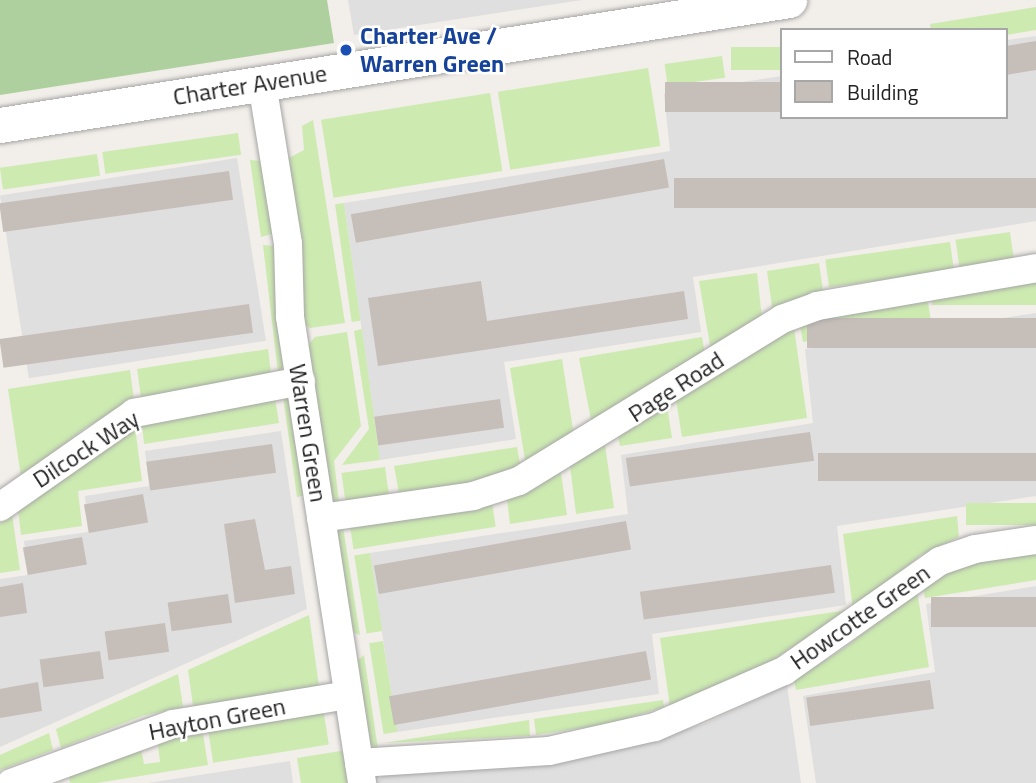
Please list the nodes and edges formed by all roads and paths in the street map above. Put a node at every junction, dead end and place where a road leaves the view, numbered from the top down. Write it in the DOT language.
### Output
graph roads {
  1 [pos="789,0"];
  2 [pos="262,83"];
  3 [pos="0,125"];
  4 [pos="1036,268"];
  5 [pos="300,381"];
  6 [pos="0,507"];
  7 [pos="321,518"];
  8 [pos="1036,540"];
  9 [pos="348,695"];
  10 [pos="361,773"];
  11 [pos="11,783"];
  1 -- 2 [label="street, Charter Avenue"];
  2 -- 3 [label="street, Charter Avenue"];
  2 -- 5 [label="street, Warren Green"];
  4 -- 7 [label="street, Page Road"];
  5 -- 6 [label="street, Dilcock Way"];
  5 -- 7 [label="street, Warren Green"];
  7 -- 9 [label="street, Warren Green"];
  8 -- 10 [label="street, Howcotte Green"];
  9 -- 10 [label="street, Warren Green"];
  9 -- 11 [label="street, Hayton Green"];
}
